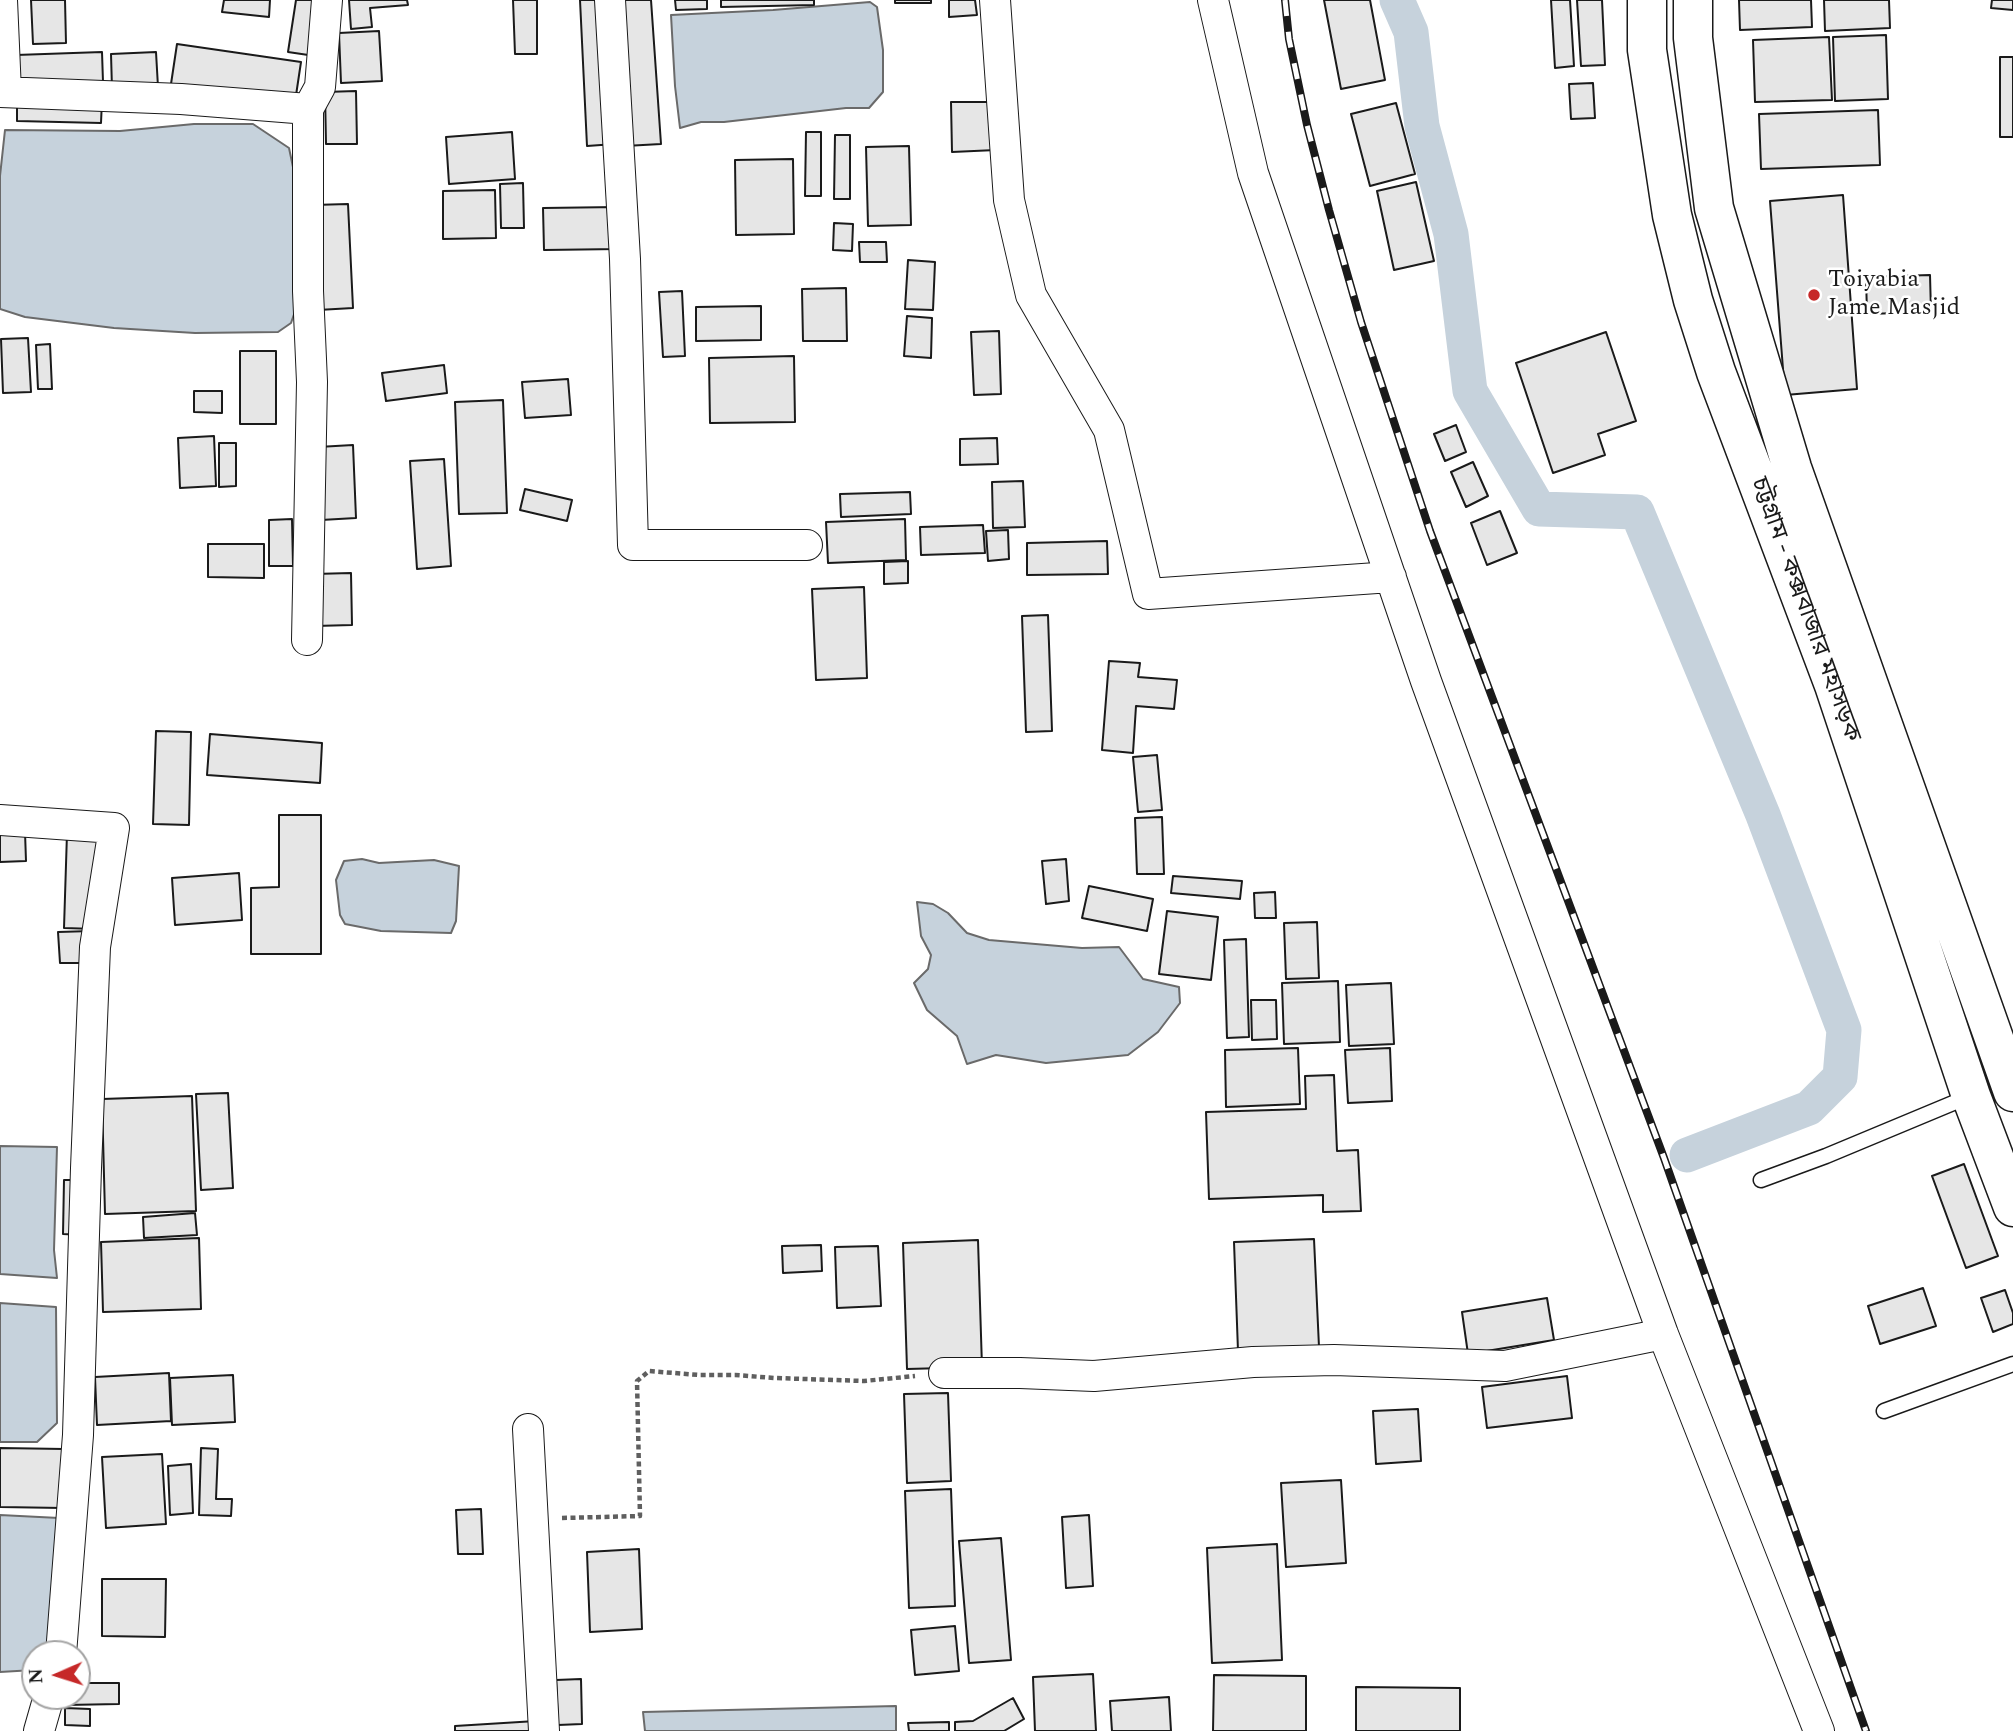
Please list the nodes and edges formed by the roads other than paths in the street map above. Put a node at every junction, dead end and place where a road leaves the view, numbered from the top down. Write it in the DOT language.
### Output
graph roads {
  1 [pos="2,0"];
  2 [pos="327,0"];
  3 [pos="610,0"];
  4 [pos="995,0"];
  5 [pos="1213,0"];
  6 [pos="1647,0"];
  7 [pos="1693,0"];
  8 [pos="3,92"];
  9 [pos="308,109"];
  10 [pos="807,545"];
  11 [pos="1391,577"];
  12 [pos="307,640"];
  13 [pos="0,820"];
  14 [pos="2013,1092"];
  15 [pos="1971,1096"];
  16 [pos="2006,1163"];
  17 [pos="1761,1180"];
  18 [pos="2013,1207"];
  19 [pos="1663,1334"];
  20 [pos="2013,1364"];
  21 [pos="944,1373"];
  22 [pos="1884,1411"];
  23 [pos="528,1429"];
  24 [pos="62,1640"];
  25 [pos="45,1710"];
  26 [pos="39,1731"];
  27 [pos="544,1731"];
  28 [pos="1819,1731"];
  1 -- 8 [label="street"];
  2 -- 9 [label="street"];
  3 -- 10 [label="street"];
  4 -- 11 [label="street"];
  5 -- 11 [label="street"];
  6 -- 15 [label="highway, চট্টগ্রাম - কক্সবাজার মহাসড়ক"];
  7 -- 14 [label="highway, চট্টগ্রাম - কক্সবাজার মহাসড়ক"];
  8 -- 9 [label="street"];
  9 -- 12 [label="street"];
  11 -- 19 [label="street"];
  13 -- 24 [label="street"];
  15 -- 16 [label="highway, চট্টগ্রাম - কক্সবাজার মহাসড়ক"];
  15 -- 17 [label="lane"];
  16 -- 18 [label="highway, চট্টগ্রাম - কক্সবাজার মহাসড়ক"];
  19 -- 21 [label="street"];
  19 -- 28 [label="street"];
  20 -- 22 [label="lane"];
  23 -- 27 [label="street"];
  25 -- 26 [label="street"];
}
